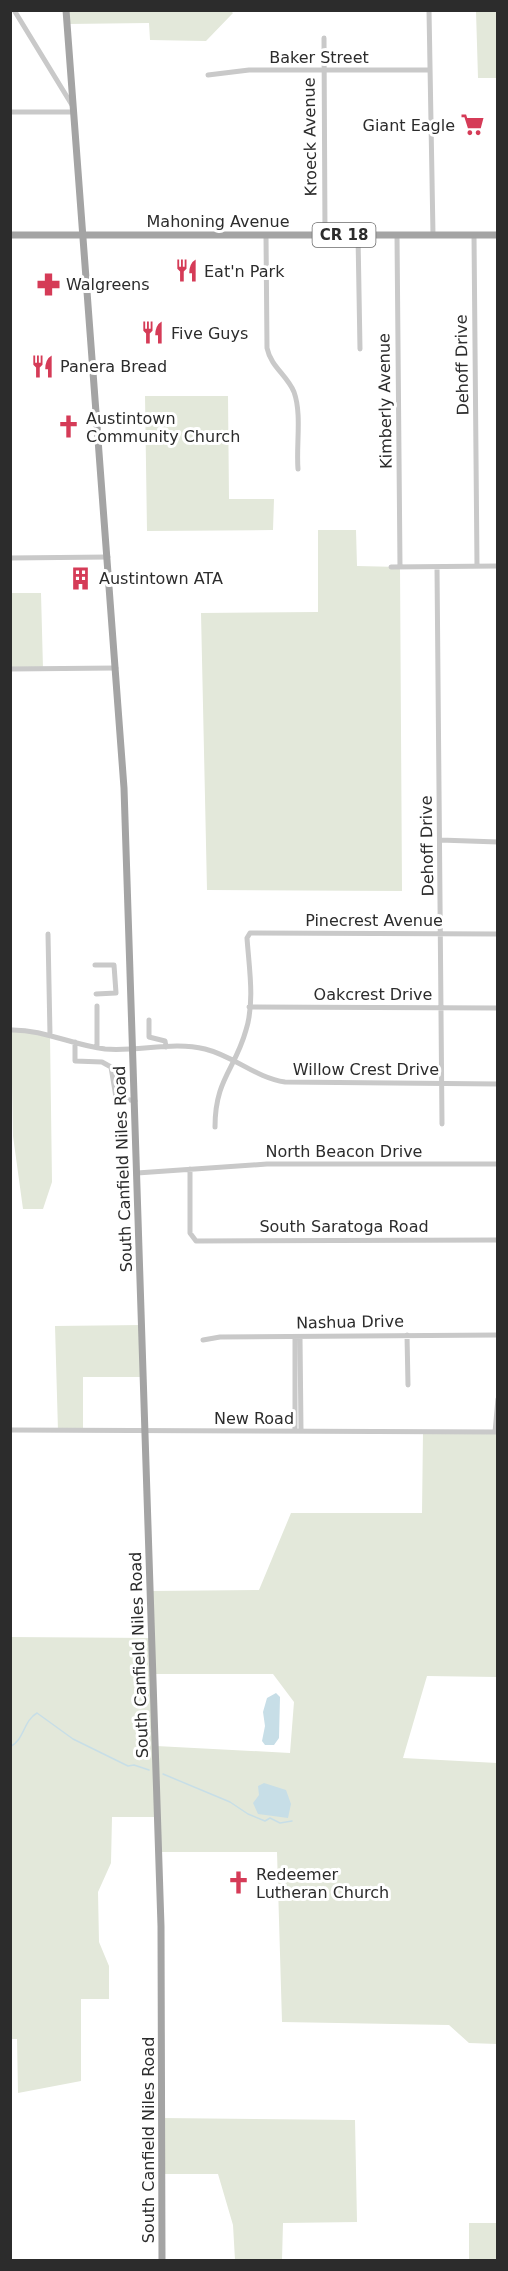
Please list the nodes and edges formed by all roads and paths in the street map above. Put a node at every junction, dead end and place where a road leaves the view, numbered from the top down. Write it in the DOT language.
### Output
graph roads {
  1 [pos="14,10"];
  2 [pos="66,10"];
  3 [pos="429,10"];
  4 [pos="324,38"];
  5 [pos="322,70"];
  6 [pos="429,70"];
  7 [pos="208,75"];
  8 [pos="72,109"];
  9 [pos="10,112"];
  10 [pos="82,234"];
  11 [pos="10,235"];
  12 [pos="266,235"];
  13 [pos="325,235"];
  14 [pos="358,235"];
  15 [pos="397,235"];
  16 [pos="433,235"];
  17 [pos="474,235"];
  18 [pos="498,236"];
  19 [pos="360,349"];
  20 [pos="298,469"];
  21 [pos="108,557"];
  22 [pos="10,558"];
  23 [pos="477,566"];
  24 [pos="498,566"];
  25 [pos="391,567"];
  26 [pos="400,567"];
  27 [pos="437,567"];
  28 [pos="116,668"];
  29 [pos="10,669"];
  30 [pos="440,840"];
  31 [pos="498,842"];
  32 [pos="48,934"];
  33 [pos="441,934"];
  34 [pos="498,934"];
  35 [pos="95,965"];
  36 [pos="115,976"];
  37 [pos="130,976"];
  38 [pos="96,994"];
  39 [pos="97,1006"];
  40 [pos="249,1007"];
  41 [pos="442,1007"];
  42 [pos="498,1008"];
  43 [pos="149,1020"];
  44 [pos="10,1030"];
  45 [pos="50,1035"];
  46 [pos="75,1042"];
  47 [pos="98,1047"];
  48 [pos="166,1047"];
  49 [pos="133,1049"];
  50 [pos="232,1060"];
  51 [pos="442,1083"];
  52 [pos="498,1083"];
  53 [pos="135,1101"];
  54 [pos="442,1124"];
  55 [pos="215,1127"];
  56 [pos="498,1164"];
  57 [pos="190,1169"];
  58 [pos="137,1173"];
  59 [pos="498,1240"];
  60 [pos="407,1335"];
  61 [pos="498,1335"];
  62 [pos="298,1337"];
  63 [pos="203,1340"];
  64 [pos="408,1385"];
  65 [pos="498,1399"];
  66 [pos="10,1431"];
  67 [pos="146,1431"];
  68 [pos="298,1431"];
  69 [pos="496,1432"];
  70 [pos="162,2260"];
  1 -- 8 [label="street"];
  2 -- 8 [label="main road"];
  3 -- 6 [label="street"];
  4 -- 5 [label="street, Kroeck Avenue"];
  5 -- 6 [label="street, Baker Street"];
  5 -- 7 [label="street, Baker Street"];
  5 -- 13 [label="street, Kroeck Avenue"];
  6 -- 16 [label="street"];
  8 -- 9 [label="street"];
  8 -- 10 [label="main road"];
  10 -- 11 [label="main road, Mahoning Avenue / CR 18"];
  10 -- 12 [label="main road, Mahoning Avenue / CR 18"];
  10 -- 21 [label="main road"];
  12 -- 13 [label="main road, Mahoning Avenue / CR 18"];
  12 -- 20 [label="street"];
  13 -- 14 [label="main road, Mahoning Avenue / CR 18"];
  14 -- 15 [label="main road, Mahoning Avenue / CR 18"];
  14 -- 19 [label="street"];
  15 -- 16 [label="main road, Mahoning Avenue / CR 18"];
  15 -- 26 [label="street, Kimberly Avenue"];
  16 -- 17 [label="main road, Mahoning Avenue / CR 18"];
  17 -- 18 [label="main road, Mahoning Avenue / CR 18"];
  17 -- 23 [label="street, Dehoff Drive"];
  21 -- 22 [label="street"];
  21 -- 28 [label="main road"];
  23 -- 24 [label="street"];
  23 -- 27 [label="street"];
  25 -- 26 [label="street"];
  26 -- 27 [label="street"];
  27 -- 30 [label="street, Dehoff Drive"];
  28 -- 29 [label="street"];
  28 -- 37 [label="main road"];
  30 -- 31 [label="street"];
  30 -- 33 [label="street, Dehoff Drive"];
  32 -- 45 [label="street"];
  33 -- 34 [label="street, Pinecrest Avenue"];
  33 -- 40 [label="street, Pinecrest Avenue"];
  33 -- 41 [label="street, Dehoff Drive"];
  35 -- 36 [label="street"];
  36 -- 37 [label="street"];
  36 -- 38 [label="street"];
  37 -- 49 [label="main road, South Canfield Niles Road"];
  39 -- 47 [label="street"];
  40 -- 41 [label="street, Oakcrest Drive"];
  40 -- 50 [label="street"];
  41 -- 42 [label="street, Oakcrest Drive"];
  41 -- 51 [label="street, Dehoff Drive"];
  43 -- 48 [label="street"];
  44 -- 45 [label="street, Willow Crest Drive"];
  45 -- 46 [label="street, Willow Crest Drive"];
  46 -- 47 [label="street, Willow Crest Drive"];
  46 -- 53 [label="street"];
  47 -- 49 [label="street, Willow Crest Drive"];
  48 -- 49 [label="street, Willow Crest Drive"];
  48 -- 50 [label="street, Willow Crest Drive"];
  49 -- 53 [label="main road, South Canfield Niles Road"];
  50 -- 51 [label="street, Willow Crest Drive"];
  50 -- 55 [label="street"];
  51 -- 52 [label="street, Willow Crest Drive"];
  51 -- 54 [label="street, Dehoff Drive"];
  53 -- 58 [label="main road, South Canfield Niles Road"];
  56 -- 57 [label="street, North Beacon Drive"];
  57 -- 58 [label="street, North Beacon Drive"];
  57 -- 59 [label="street, South Saratoga Road"];
  58 -- 67 [label="main road, South Canfield Niles Road"];
  60 -- 61 [label="street, Nashua Drive"];
  60 -- 62 [label="street, Nashua Drive"];
  60 -- 64 [label="street"];
  62 -- 63 [label="street, Nashua Drive"];
  62 -- 68 [label="street"];
  65 -- 69 [label="street"];
  66 -- 67 [label="street, New Road"];
  67 -- 68 [label="street, New Road"];
  67 -- 70 [label="main road, South Canfield Niles Road"];
  68 -- 69 [label="street, New Road"];
}
